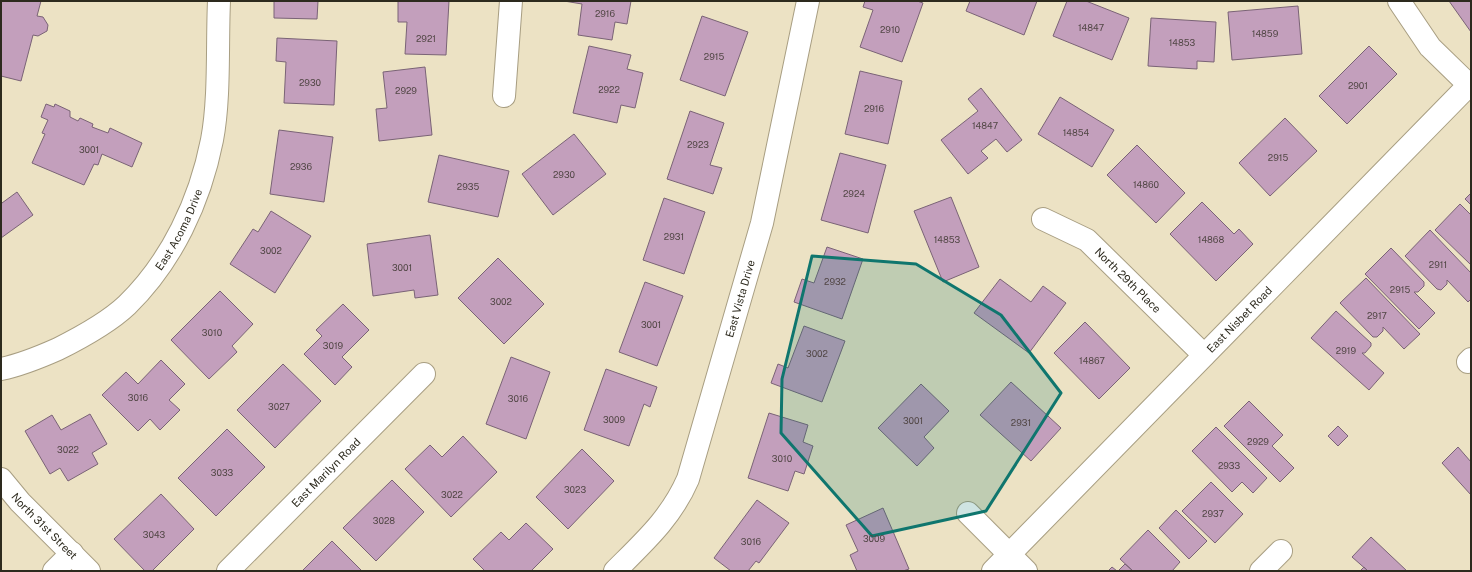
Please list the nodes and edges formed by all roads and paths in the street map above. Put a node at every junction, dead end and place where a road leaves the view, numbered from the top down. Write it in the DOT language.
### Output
graph roads {
  1 [pos="219,1"];
  2 [pos="511,1"];
  3 [pos="808,1"];
  4 [pos="1399,1"];
  5 [pos="1470,86"];
  6 [pos="504,96"];
  7 [pos="1043,219"];
  8 [pos="1204,355"];
  9 [pos="1,369"];
  10 [pos="424,374"];
  11 [pos="1,479"];
  12 [pos="968,513"];
  13 [pos="1281,551"];
  14 [pos="72,553"];
  15 [pos="1009,555"];
  16 [pos="54,571"];
  17 [pos="89,571"];
  18 [pos="228,571"];
  19 [pos="615,571"];
  20 [pos="993,571"];
  21 [pos="1026,571"];
  22 [pos="1261,571"];
  1 -- 9 [label="street, East Acoma Drive"];
  2 -- 6 [label="street"];
  3 -- 19 [label="street, East Vista Drive"];
  4 -- 5 [label="street"];
  5 -- 8 [label="street, East Nisbet Road"];
  7 -- 8 [label="street, North 29th Place"];
  8 -- 15 [label="street, East Nisbet Road"];
  10 -- 18 [label="street, East Marilyn Road"];
  11 -- 14 [label="street, North 31st Street"];
  12 -- 15 [label="street"];
  13 -- 22 [label="street"];
  14 -- 16 [label="street"];
  14 -- 17 [label="street, North 31st Street"];
  15 -- 20 [label="street, East Nisbet Road"];
  15 -- 21 [label="street"];
}
